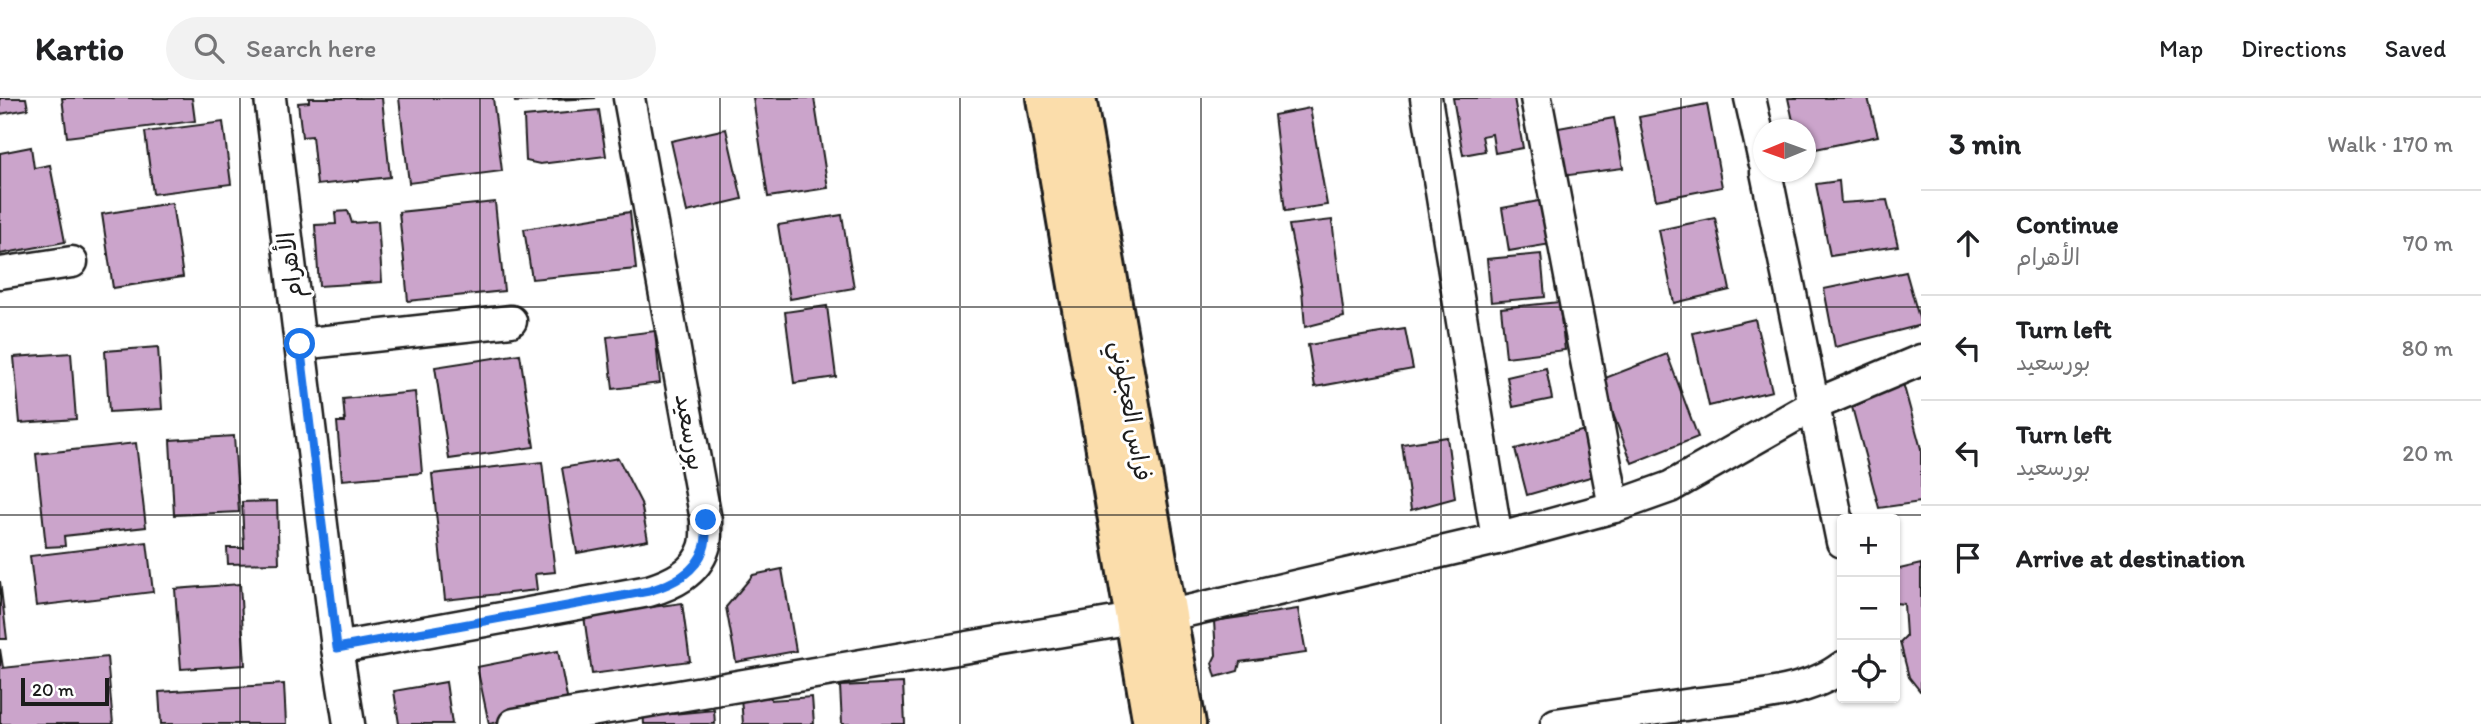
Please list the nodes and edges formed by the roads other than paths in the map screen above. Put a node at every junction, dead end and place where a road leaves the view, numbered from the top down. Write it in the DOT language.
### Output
graph roads {
  1 [pos="270,98"];
  2 [pos="629,98"];
  3 [pos="1046,98"];
  4 [pos="1076,98"];
  5 [pos="1426,98"];
  6 [pos="1536,98"];
  7 [pos="1750,98"];
  8 [pos="1754,119"];
  9 [pos="1768,182"];
  10 [pos="72,262"];
  11 [pos="0,273"];
  12 [pos="511,321"];
  13 [pos="300,344"];
  14 [pos="1921,360"];
  15 [pos="1814,405"];
  16 [pos="1614,507"];
  17 [pos="1837,518"];
  18 [pos="1497,539"];
  19 [pos="1150,618"];
  20 [pos="337,648"];
  21 [pos="1837,671"];
  22 [pos="349,724"];
  23 [pos="514,724"];
  24 [pos="1153,724"];
  25 [pos="1186,724"];
  26 [pos="1556,724"];
  1 -- 13 [label="street, الأهرام"];
  2 -- 20 [label="street, بورسعيد"];
  3 -- 19 [label="main road, فراس العجلوني"];
  4 -- 19 [label="main road, فراس العجلوني"];
  5 -- 18 [label="street"];
  6 -- 16 [label="street"];
  7 -- 8 [label="street"];
  9 -- 15 [label="street"];
  10 -- 11 [label="street"];
  12 -- 13 [label="street"];
  13 -- 20 [label="street, الأهرام"];
  14 -- 15 [label="street"];
  15 -- 16 [label="street"];
  15 -- 17 [label="street"];
  16 -- 18 [label="street"];
  18 -- 19 [label="street"];
  19 -- 23 [label="street"];
  19 -- 24 [label="main road, فراس العجلوني"];
  19 -- 25 [label="main road, فراس العجلوني"];
  20 -- 22 [label="street, الأهرام"];
  21 -- 26 [label="street"];
}
